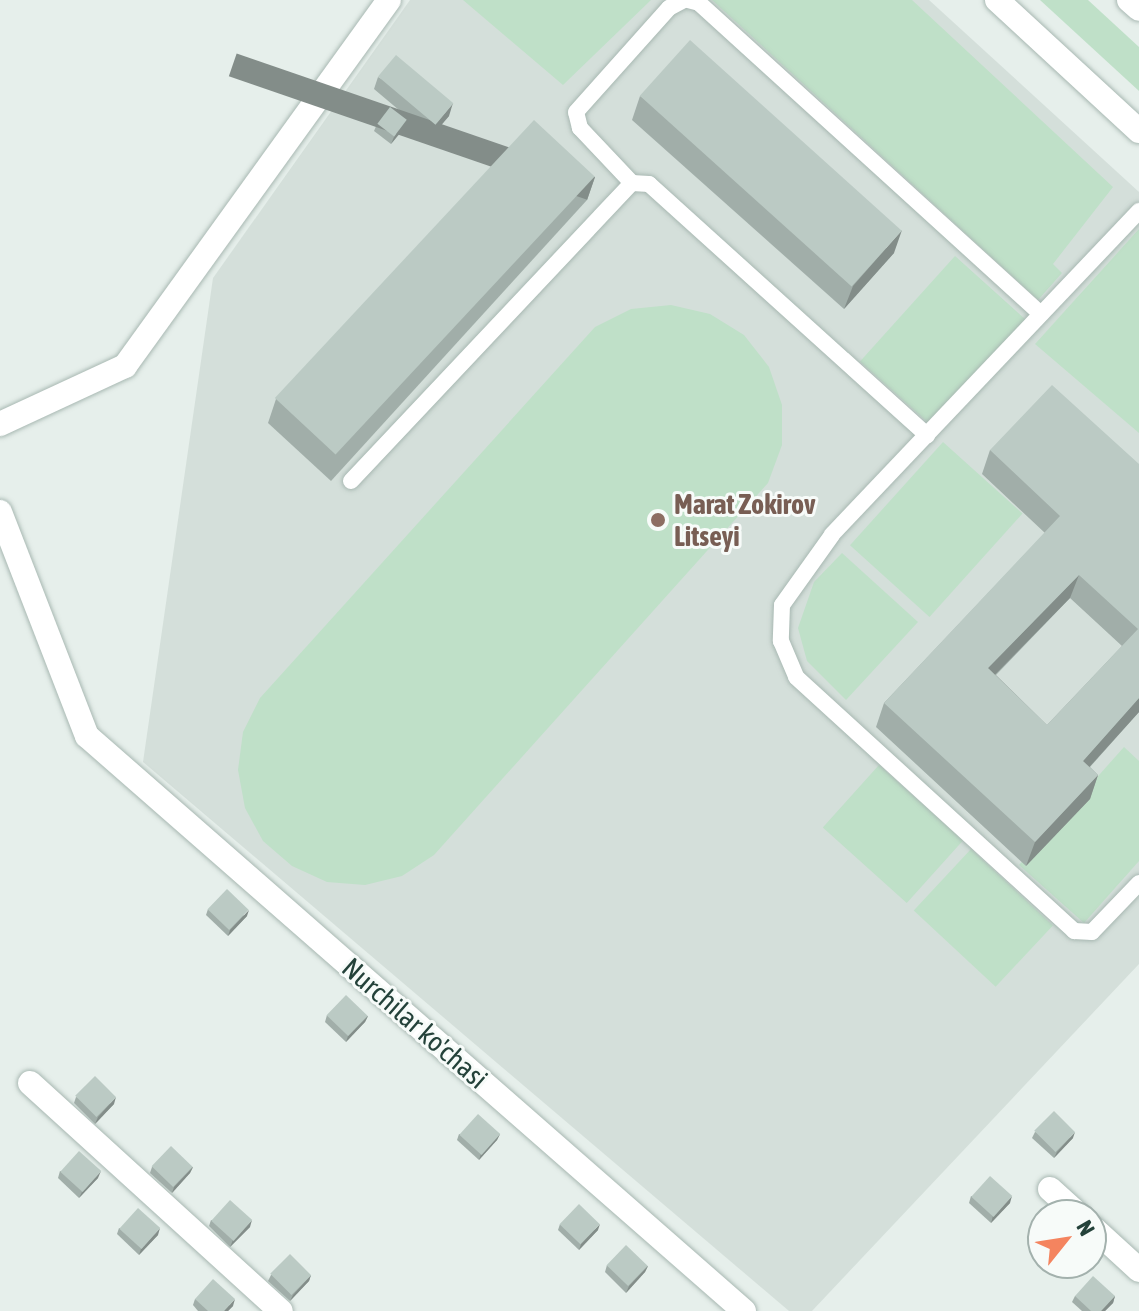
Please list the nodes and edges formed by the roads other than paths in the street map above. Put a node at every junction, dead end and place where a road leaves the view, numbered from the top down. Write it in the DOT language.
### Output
graph roads {
  1 [pos="389,0"];
  2 [pos="686,0"];
  3 [pos="997,0"];
  4 [pos="1129,0"];
  5 [pos="1139,9"];
  6 [pos="1139,131"];
  7 [pos="632,183"];
  8 [pos="1139,211"];
  9 [pos="1041,314"];
  10 [pos="0,424"];
  11 [pos="927,435"];
  12 [pos="351,481"];
  13 [pos="0,512"];
  14 [pos="1139,883"];
  15 [pos="30,1083"];
  16 [pos="1050,1189"];
  17 [pos="1061,1199"];
  18 [pos="1107,1241"];
  19 [pos="1139,1270"];
  20 [pos="281,1311"];
  21 [pos="744,1311"];
  1 -- 10 [label="street"];
  2 -- 7 [label="lane"];
  2 -- 9 [label="lane"];
  3 -- 6 [label="street"];
  4 -- 5 [label="street"];
  7 -- 11 [label="lane"];
  7 -- 12 [label="lane"];
  8 -- 9 [label="lane"];
  9 -- 11 [label="lane"];
  11 -- 14 [label="lane"];
  13 -- 21 [label="street, Nurchilar ko'chasi"];
  15 -- 20 [label="street"];
  16 -- 17 [label="street"];
  18 -- 19 [label="street"];
}
